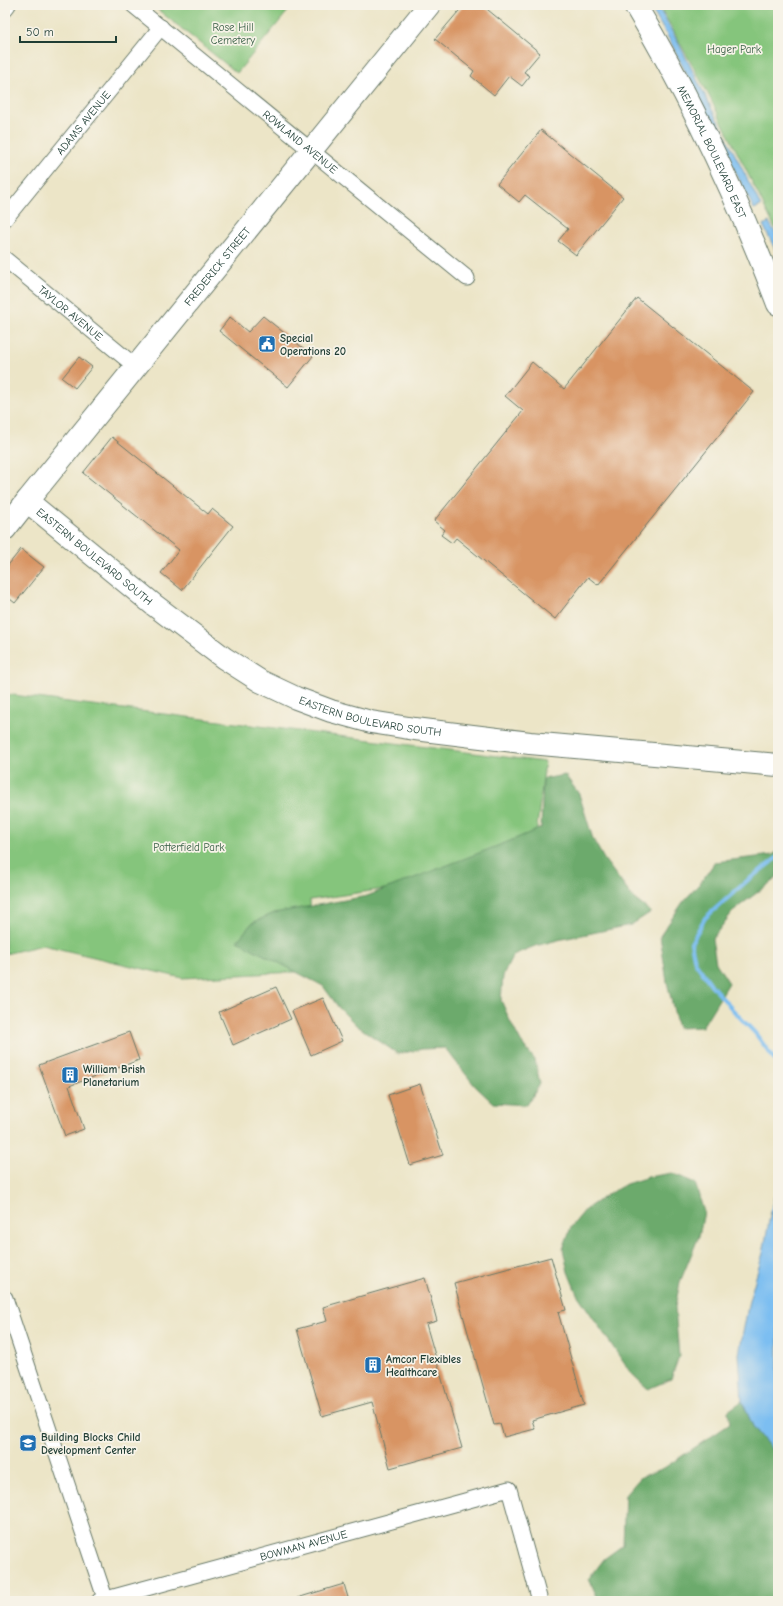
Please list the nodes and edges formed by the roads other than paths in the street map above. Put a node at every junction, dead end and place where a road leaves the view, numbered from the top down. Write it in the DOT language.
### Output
graph roads {
  1 [pos="8,5"];
  2 [pos="133,5"];
  3 [pos="429,5"];
  4 [pos="635,5"];
  5 [pos="5,9"];
  6 [pos="161,28"];
  7 [pos="311,150"];
  8 [pos="5,219"];
  9 [pos="5,259"];
  10 [pos="467,278"];
  11 [pos="778,304"];
  12 [pos="136,366"];
  13 [pos="27,501"];
  14 [pos="5,528"];
  15 [pos="778,765"];
  16 [pos="5,1298"];
  17 [pos="104,1600"];
  18 [pos="540,1601"];
  1 -- 5 [label="street"];
  2 -- 6 [label="street, ROWLAND AVENUE"];
  3 -- 7 [label="main road, FREDERICK STREET"];
  4 -- 11 [label="main road, MEMORIAL BOULEVARD EAST"];
  6 -- 7 [label="street, ROWLAND AVENUE"];
  6 -- 8 [label="street, ADAMS AVENUE"];
  7 -- 10 [label="street, ROWLAND AVENUE"];
  7 -- 12 [label="main road, FREDERICK STREET"];
  9 -- 12 [label="street, TAYLOR AVENUE"];
  12 -- 13 [label="main road, FREDERICK STREET"];
  13 -- 14 [label="main road, FREDERICK STREET"];
  13 -- 15 [label="main road, EASTERN BOULEVARD SOUTH"];
  16 -- 17 [label="street"];
  17 -- 18 [label="street, BOWMAN AVENUE"];
}
